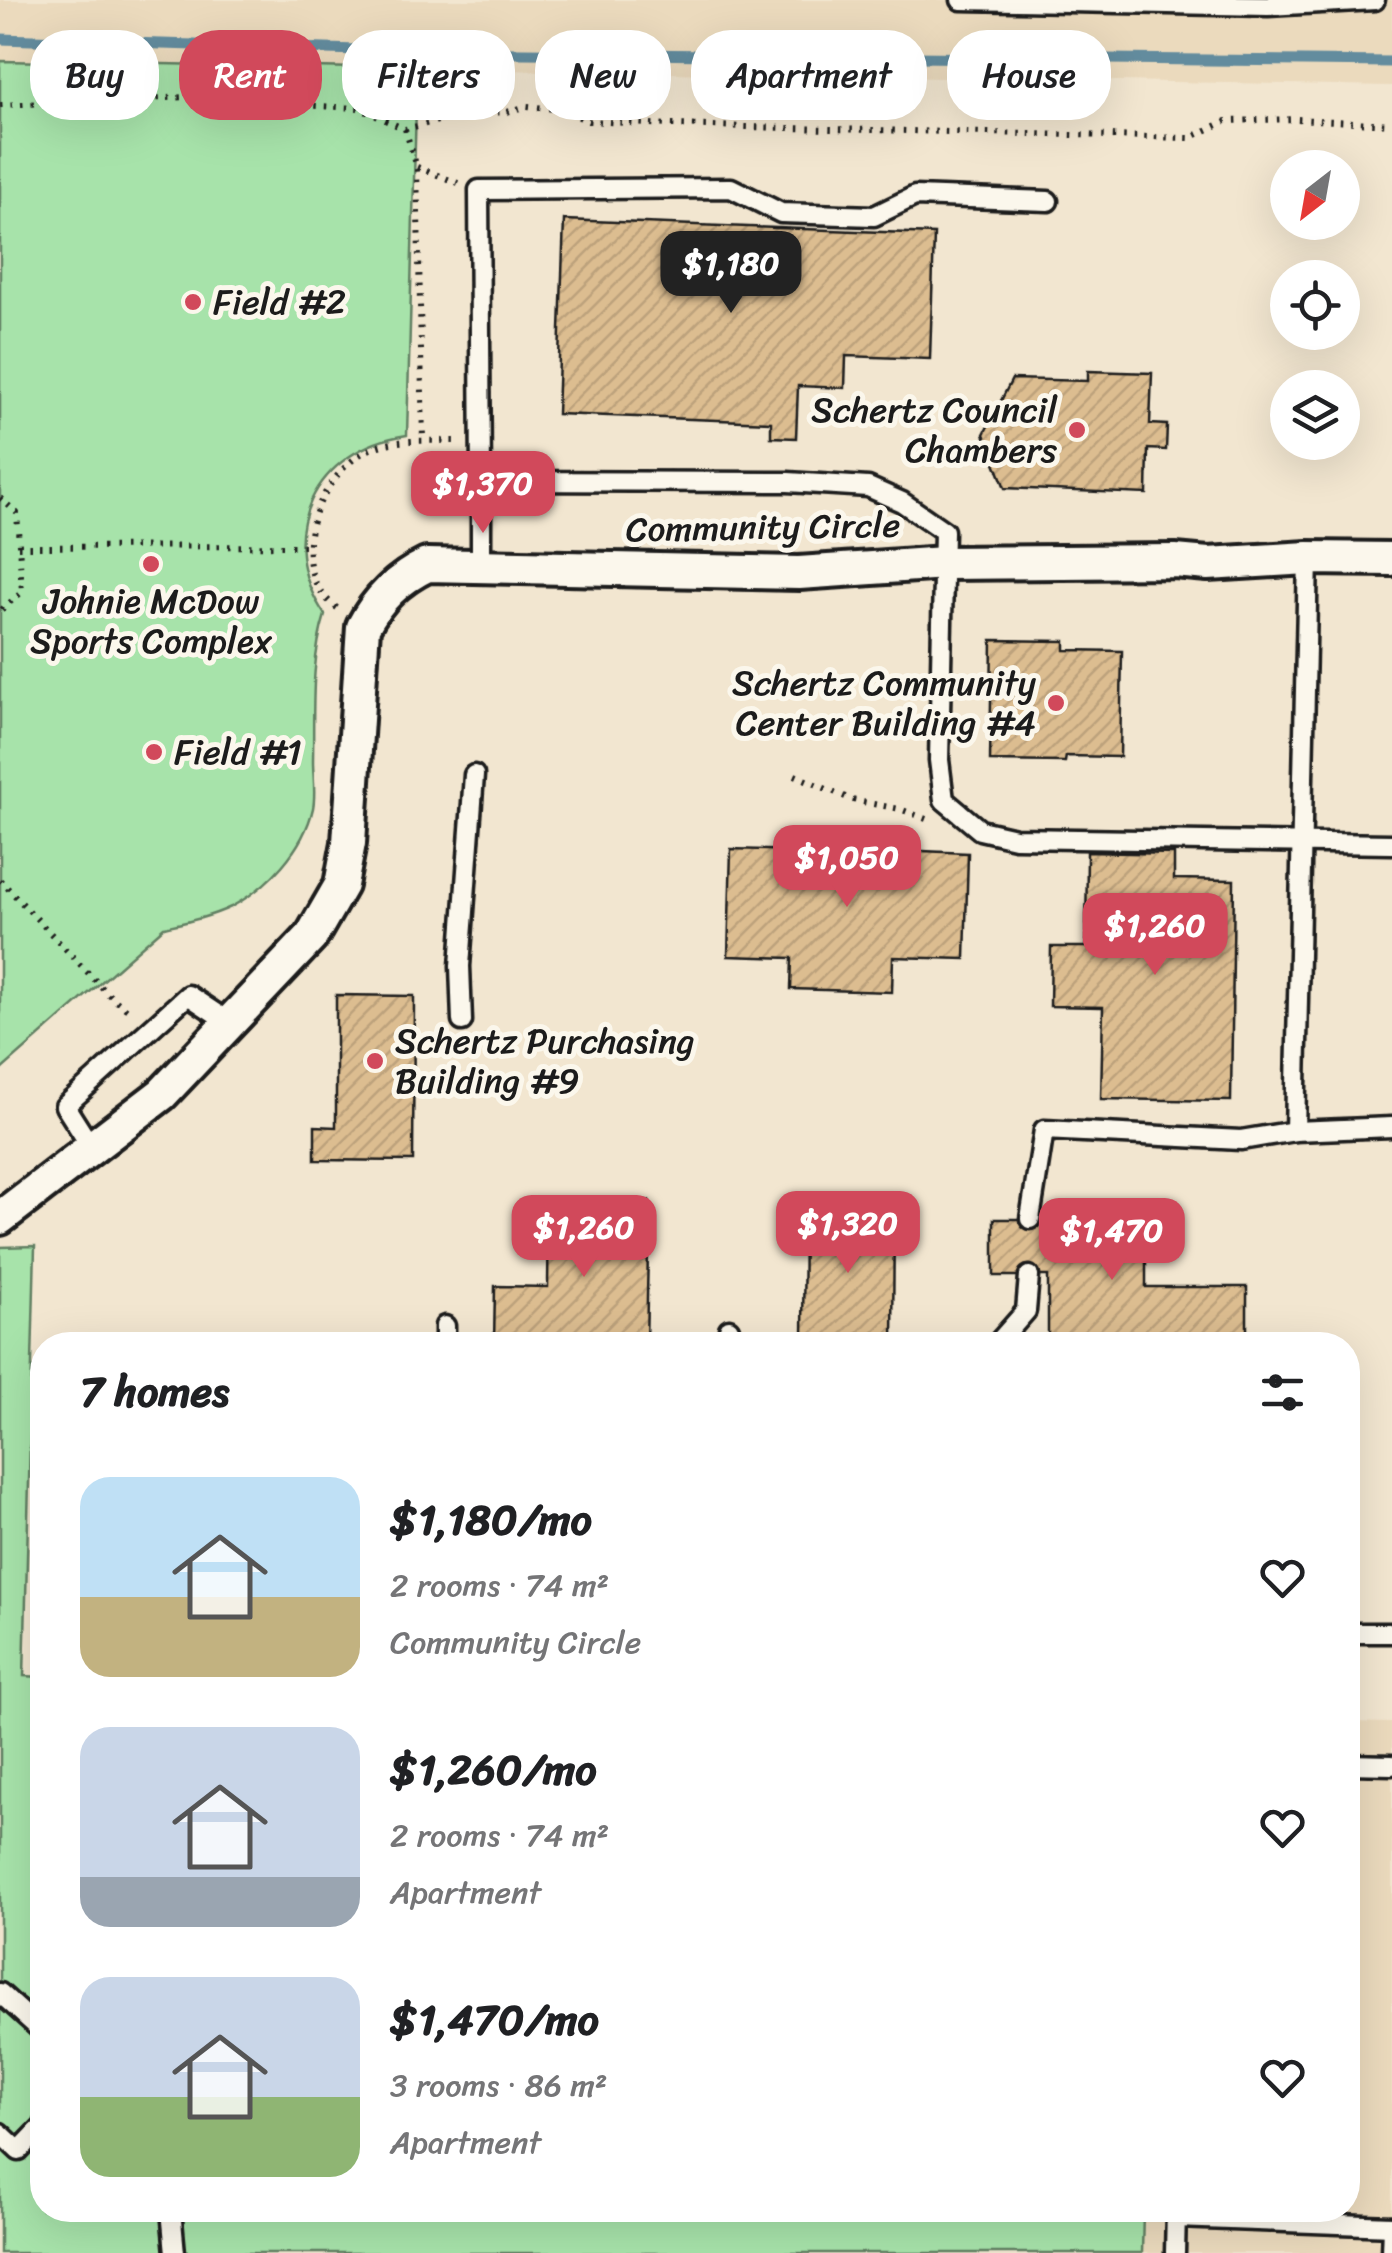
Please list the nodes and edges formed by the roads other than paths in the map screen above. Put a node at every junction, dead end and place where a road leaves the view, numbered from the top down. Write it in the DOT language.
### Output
graph roads {
  1 [pos="961,0"];
  2 [pos="1375,0"];
  3 [pos="1048,201"];
  4 [pos="481,481"];
  5 [pos="1308,558"];
  6 [pos="1392,559"];
  7 [pos="945,563"];
  8 [pos="481,568"];
  9 [pos="474,775"];
  10 [pos="1302,841"];
  11 [pos="1392,844"];
  12 [pos="462,1020"];
  13 [pos="230,1023"];
  14 [pos="1392,1127"];
  15 [pos="1296,1130"];
  16 [pos="91,1146"];
  17 [pos="0,1218"];
  18 [pos="1030,1219"];
  19 [pos="1029,1276"];
  20 [pos="1007,1332"];
  21 [pos="1360,1633"];
  22 [pos="1392,1633"];
  23 [pos="1360,1764"];
  24 [pos="1392,1764"];
  25 [pos="0,1993"];
  26 [pos="30,2020"];
  27 [pos="0,2134"];
  28 [pos="30,2141"];
  29 [pos="172,2222"];
  30 [pos="1176,2222"];
  31 [pos="1320,2222"];
  32 [pos="1392,2226"];
  33 [pos="176,2253"];
  34 [pos="1175,2253"];
  35 [pos="1391,2253"];
  1 -- 2 [label="lane"];
  3 -- 4 [label="lane"];
  4 -- 7 [label="lane"];
  4 -- 8 [label="lane"];
  5 -- 6 [label="street, Community Circle"];
  5 -- 7 [label="street, Community Circle"];
  5 -- 10 [label="lane"];
  7 -- 8 [label="street, Community Circle"];
  7 -- 10 [label="lane"];
  8 -- 13 [label="street, Community Circle"];
  9 -- 12 [label="lane"];
  10 -- 11 [label="lane"];
  10 -- 15 [label="lane"];
  13 -- 16 [label="street"];
  13 -- 16 [label="lane"];
  14 -- 15 [label="lane"];
  15 -- 18 [label="lane"];
  16 -- 17 [label="street"];
  19 -- 20 [label="lane"];
  21 -- 22 [label="lane"];
  23 -- 24 [label="lane"];
  25 -- 26 [label="lane"];
  27 -- 28 [label="lane"];
  29 -- 33 [label="lane"];
  30 -- 34 [label="lane"];
  31 -- 32 [label="lane"];
  32 -- 35 [label="lane"];
}
